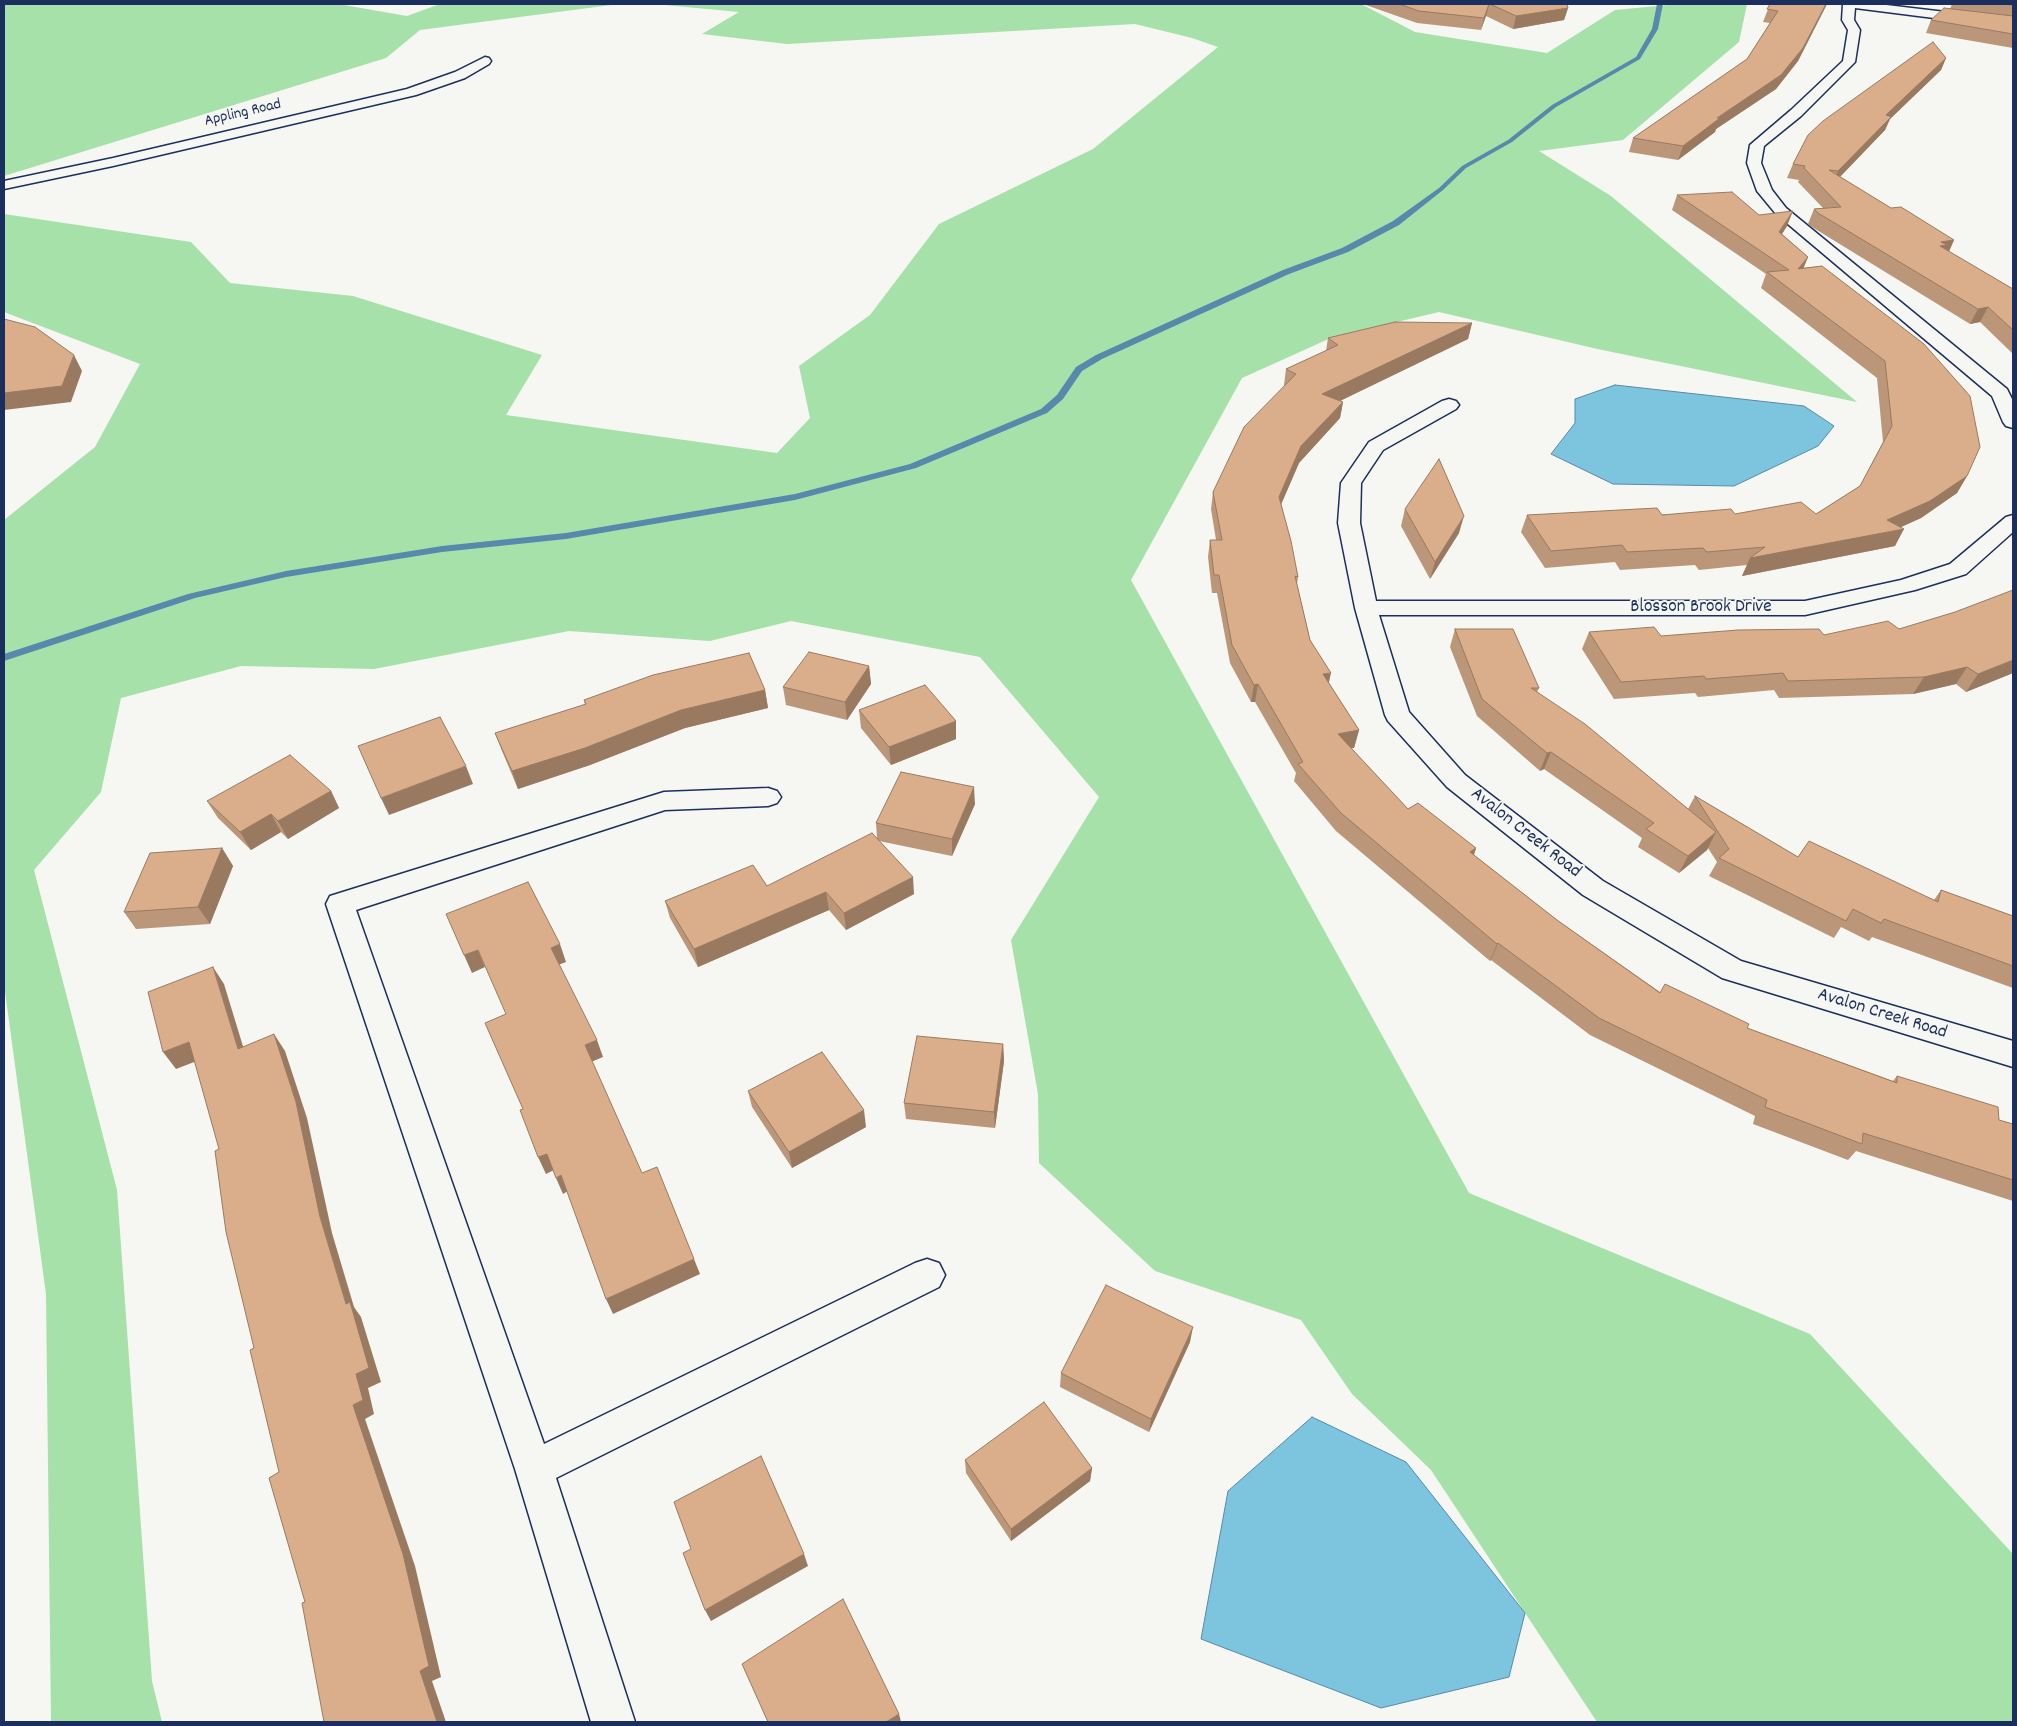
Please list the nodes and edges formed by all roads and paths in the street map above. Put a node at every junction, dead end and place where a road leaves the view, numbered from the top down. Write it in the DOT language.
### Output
graph roads {
  1 [pos="1850,4"];
  2 [pos="2013,24"];
  3 [pos="485,61"];
  4 [pos="4,185"];
  5 [pos="1449,405"];
  6 [pos="2013,422"];
  7 [pos="2013,521"];
  8 [pos="1366,608"];
  9 [pos="768,797"];
  10 [pos="2013,1054"];
  11 [pos="928,1275"];
  12 [pos="534,1470"];
  13 [pos="613,1722"];
  1 -- 2 [label="street"];
  1 -- 6 [label="street"];
  3 -- 4 [label="street, Appling Road"];
  5 -- 8 [label="street, Avalon Creek Road"];
  7 -- 8 [label="street, Blosson Brook Drive"];
  8 -- 10 [label="street, Avalon Creek Road"];
  9 -- 12 [label="street"];
  11 -- 12 [label="street"];
  12 -- 13 [label="street"];
}
